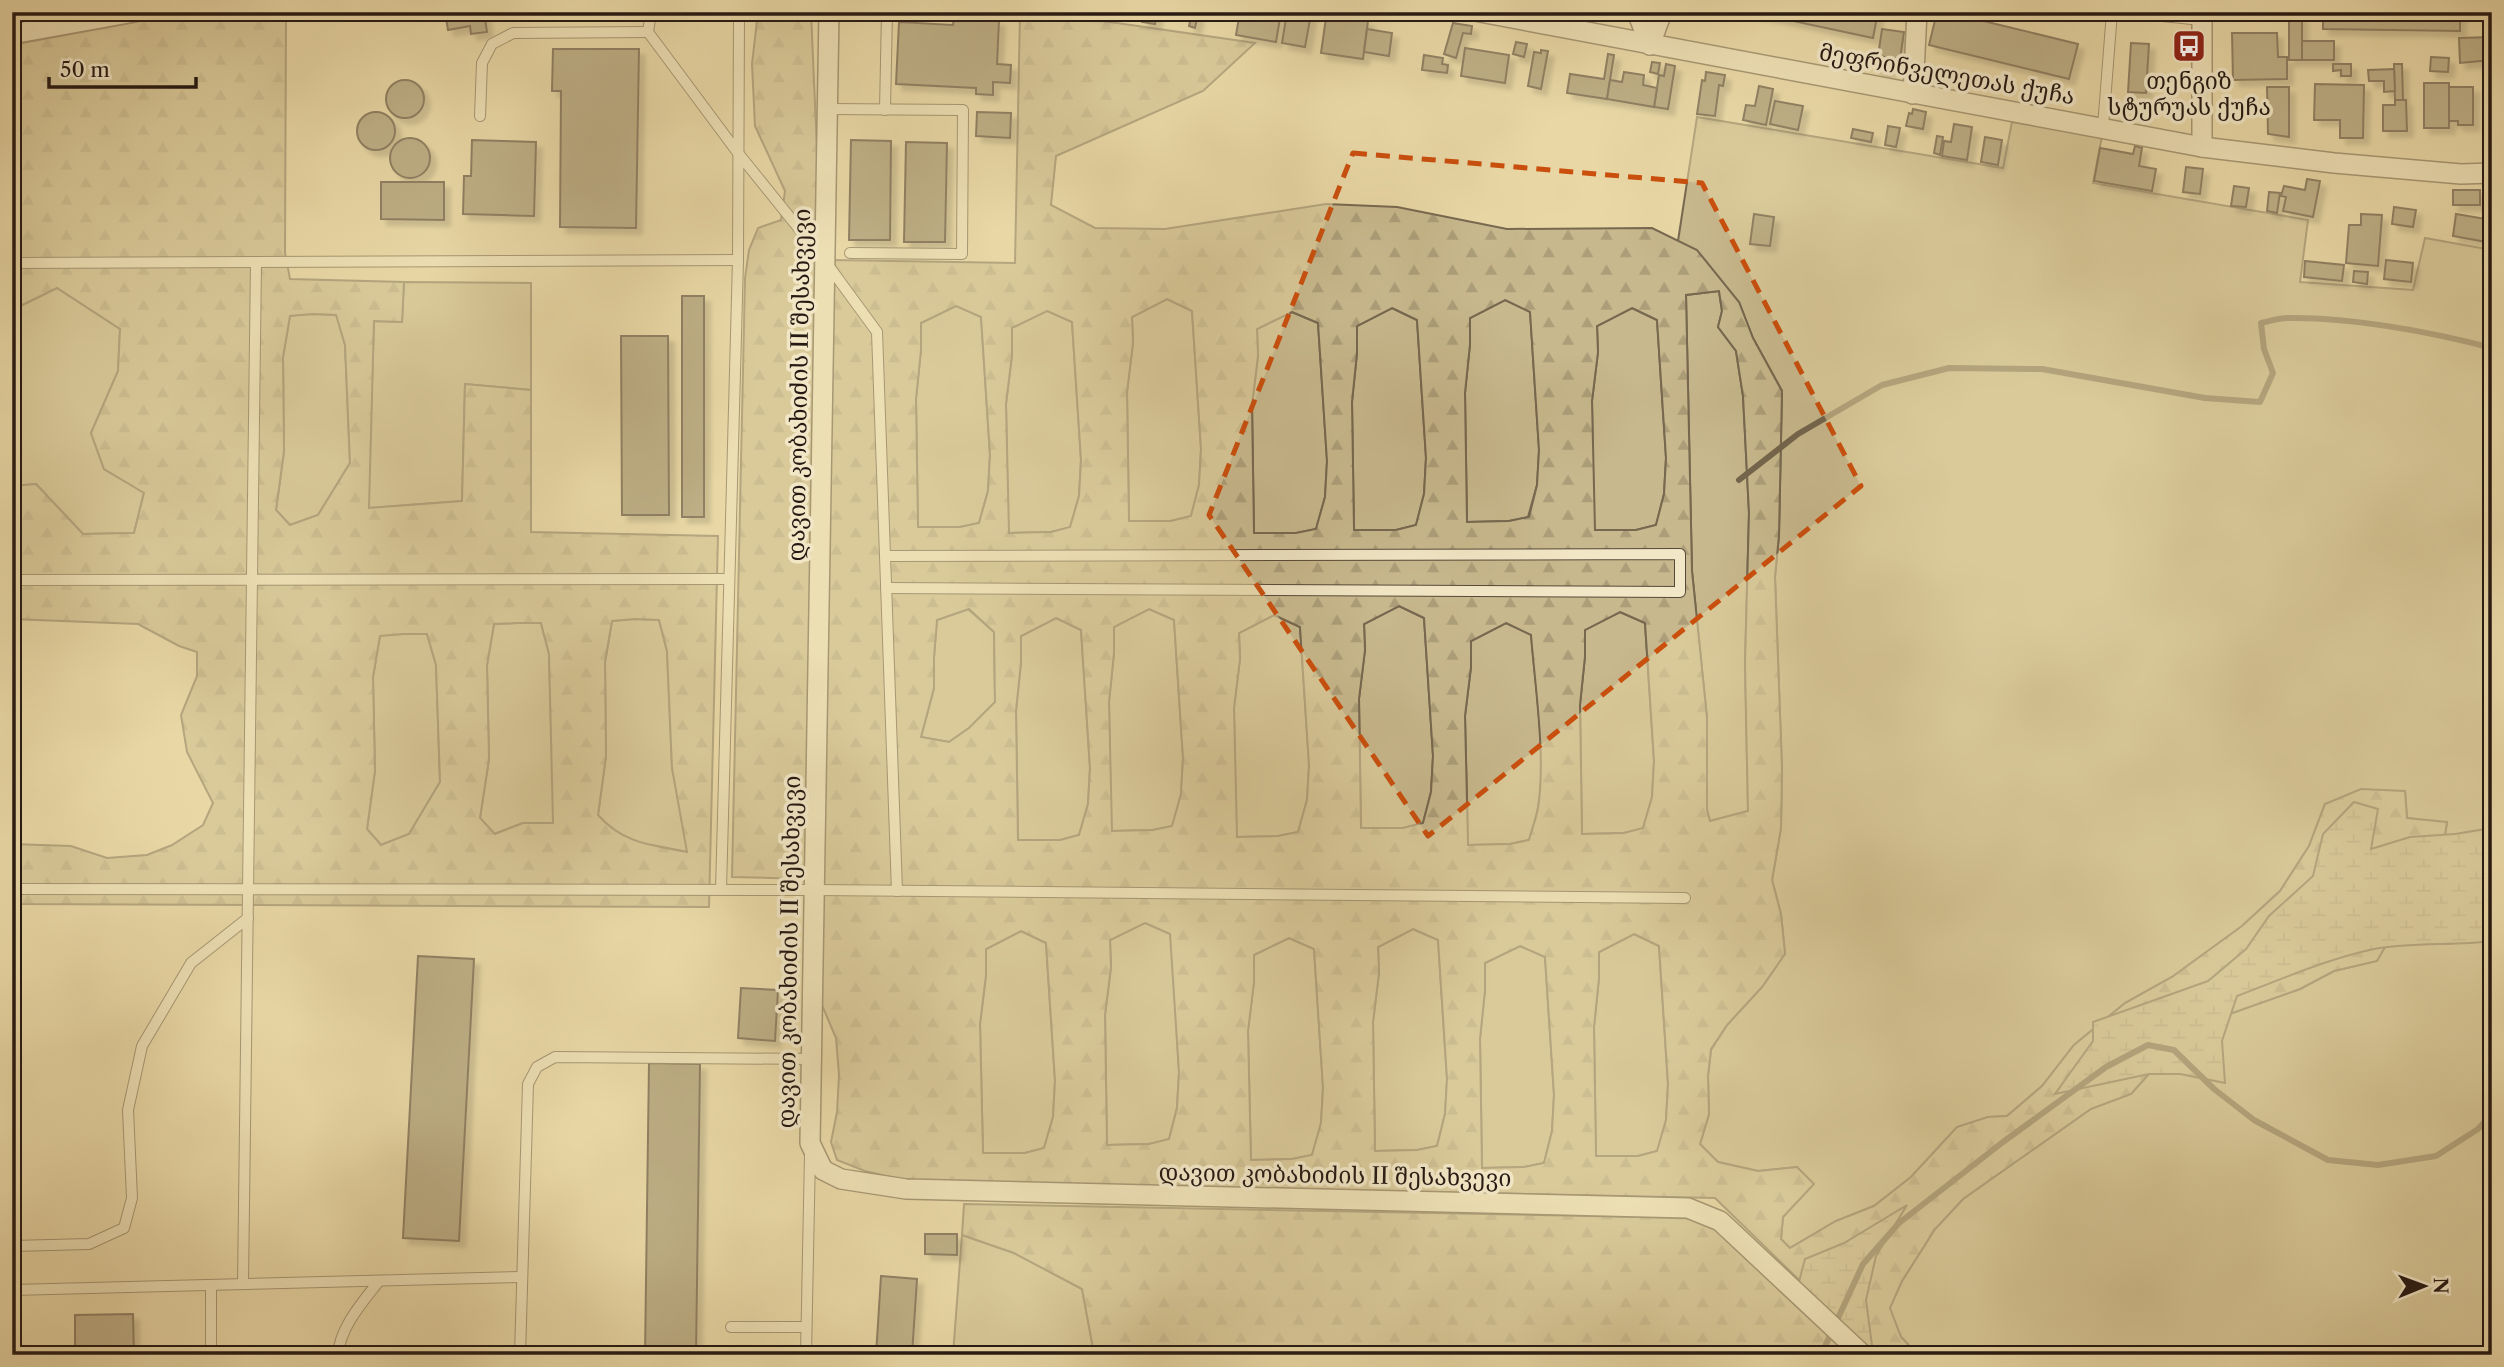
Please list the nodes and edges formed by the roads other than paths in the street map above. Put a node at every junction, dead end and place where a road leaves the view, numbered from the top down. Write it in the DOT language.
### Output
graph roads {
  1 [pos="134,12"];
  2 [pos="651,12"];
  3 [pos="739,12"];
  4 [pos="829,12"];
  5 [pos="887,12"];
  6 [pos="1480,12"];
  7 [pos="1637,12"];
  8 [pos="1662,12"];
  9 [pos="1917,12"];
  10 [pos="2112,12"];
  11 [pos="2123,12"];
  12 [pos="2202,16"];
  13 [pos="648,32"];
  14 [pos="12,34"];
  15 [pos="1650,45"];
  16 [pos="1913,94"];
  17 [pos="828,109"];
  18 [pos="885,110"];
  19 [pos="480,116"];
  20 [pos="2103,127"];
  21 [pos="2202,147"];
  22 [pos="738,153"];
  23 [pos="2492,173"];
  24 [pos="850,253"];
  25 [pos="738,260"];
  26 [pos="825,261"];
  27 [pos="256,262"];
  28 [pos="12,263"];
  29 [pos="885,556"];
  30 [pos="252,579"];
  31 [pos="729,579"];
  32 [pos="12,580"];
  33 [pos="886,588"];
  34 [pos="12,888"];
  35 [pos="248,889"];
  36 [pos="721,890"];
  37 [pos="815,890"];
  38 [pos="897,891"];
  39 [pos="1685,898"];
  40 [pos="248,918"];
  41 [pos="812,1059"];
  42 [pos="810,1143"];
  43 [pos="12,1246"];
  44 [pos="523,1277"];
  45 [pos="379,1281"];
  46 [pos="243,1284"];
  47 [pos="211,1285"];
  48 [pos="12,1290"];
  49 [pos="731,1327"];
  50 [pos="806,1327"];
  51 [pos="211,1355"];
  52 [pos="338,1355"];
  53 [pos="520,1355"];
  54 [pos="806,1355"];
  55 [pos="1863,1355"];
  1 -- 14 [label="street"];
  2 -- 13 [label="lane"];
  3 -- 22 [label="lane"];
  4 -- 17 [label="street, დავით კობახიძის II შესახვევი"];
  5 -- 18 [label="lane"];
  6 -- 15 [label="street, მეფრინველეთას ქუჩა"];
  7 -- 15 [label="street"];
  8 -- 15 [label="street"];
  9 -- 16 [label="street"];
  10 -- 20 [label="lane"];
  11 -- 12 [label="lane"];
  12 -- 21 [label="street"];
  13 -- 19 [label="lane"];
  13 -- 22 [label="lane"];
  15 -- 16 [label="street, მეფრინველეთას ქუჩა"];
  16 -- 20 [label="street, მეფრინველეთას ქუჩა"];
  17 -- 18 [label="lane"];
  17 -- 26 [label="street, დავით კობახიძის II შესახვევი"];
  18 -- 24 [label="lane"];
  20 -- 21 [label="street, მეფრინველეთას ქუჩა"];
  21 -- 23 [label="street, მეფრინველეთას ქუჩა"];
  22 -- 25 [label="lane"];
  22 -- 26 [label="lane"];
  25 -- 27 [label="lane"];
  25 -- 31 [label="lane"];
  26 -- 29 [label="lane"];
  26 -- 37 [label="street, დავით კობახიძის II შესახვევი"];
  27 -- 28 [label="lane"];
  27 -- 30 [label="lane"];
  29 -- 33 [label="lane"];
  29 -- 33 [label="lane"];
  30 -- 31 [label="lane"];
  30 -- 32 [label="lane"];
  30 -- 35 [label="lane"];
  31 -- 36 [label="lane"];
  33 -- 38 [label="lane"];
  34 -- 35 [label="lane"];
  35 -- 36 [label="lane"];
  35 -- 40 [label="lane"];
  36 -- 37 [label="lane"];
  37 -- 38 [label="lane"];
  37 -- 41 [label="street, დავით კობახიძის II შესახვევი"];
  38 -- 39 [label="lane"];
  40 -- 43 [label="lane"];
  40 -- 46 [label="lane"];
  41 -- 42 [label="street, დავით კობახიძის II შესახვევი"];
  41 -- 44 [label="lane"];
  42 -- 50 [label="lane"];
  42 -- 55 [label="street, დავით კობახიძის II შესახვევი"];
  44 -- 45 [label="lane"];
  44 -- 53 [label="lane"];
  45 -- 46 [label="lane"];
  45 -- 52 [label="lane"];
  46 -- 47 [label="lane"];
  47 -- 48 [label="lane"];
  47 -- 51 [label="lane"];
  49 -- 50 [label="lane"];
  50 -- 54 [label="lane"];
}
